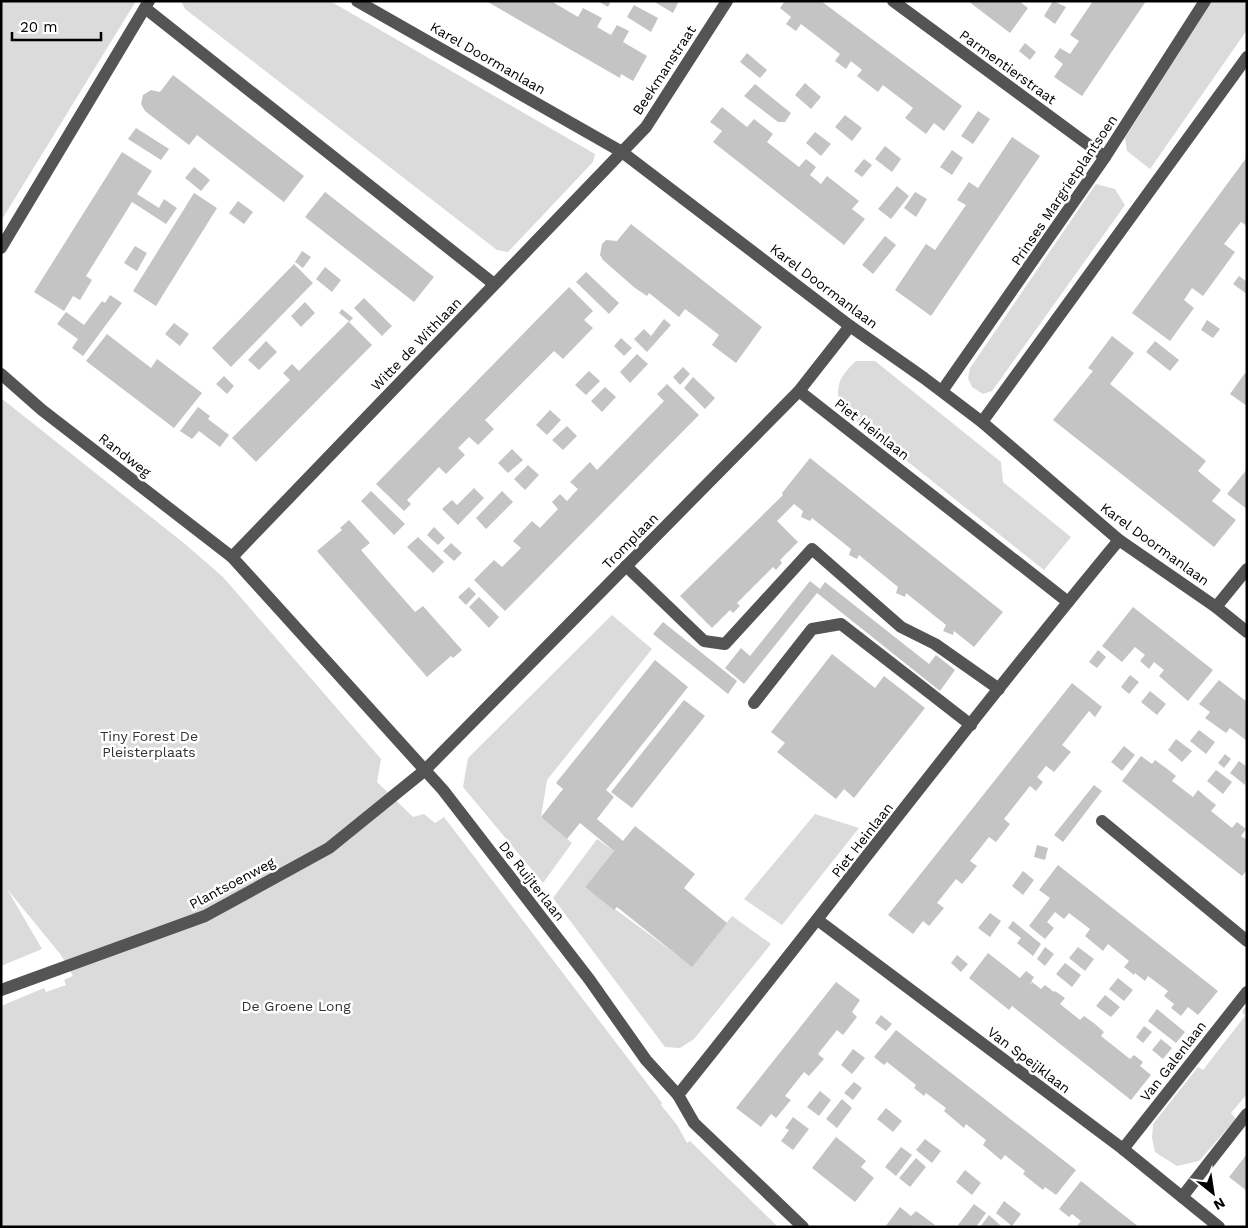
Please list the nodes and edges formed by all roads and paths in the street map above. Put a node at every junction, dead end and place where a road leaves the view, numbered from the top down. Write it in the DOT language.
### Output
graph roads {
  1 [pos="357,1"];
  2 [pos="727,1"];
  3 [pos="893,1"];
  4 [pos="1205,1"];
  5 [pos="147,5"];
  6 [pos="1247,57"];
  7 [pos="622,152"];
  8 [pos="1105,157"];
  9 [pos="1,248"];
  10 [pos="494,284"];
  11 [pos="850,326"];
  12 [pos="1,374"];
  13 [pos="800,391"];
  14 [pos="942,391"];
  15 [pos="982,422"];
  16 [pos="1119,540"];
  17 [pos="232,557"];
  18 [pos="626,566"];
  19 [pos="1247,569"];
  20 [pos="1068,602"];
  21 [pos="1216,607"];
  22 [pos="1247,632"];
  23 [pos="999,689"];
  24 [pos="754,703"];
  25 [pos="971,726"];
  26 [pos="424,771"];
  27 [pos="1102,821"];
  28 [pos="818,921"];
  29 [pos="1247,941"];
  30 [pos="1,990"];
  31 [pos="1247,992"];
  32 [pos="678,1095"];
  33 [pos="1247,1114"];
  34 [pos="1123,1149"];
  35 [pos="1182,1197"];
  36 [pos="803,1227"];
  37 [pos="1219,1227"];
  1 -- 7 [label="street, Karel Doormanlaan"];
  2 -- 7 [label="street, Beekmanstraat"];
  3 -- 8 [label="street, Parmentierstraat"];
  4 -- 8 [label="street, Prinses Margrietplantsoen"];
  5 -- 9 [label="street"];
  5 -- 10 [label="street"];
  6 -- 15 [label="street"];
  7 -- 10 [label="street, Witte de Withlaan"];
  7 -- 11 [label="street, Karel Doormanlaan"];
  8 -- 14 [label="street, Prinses Margrietplantsoen"];
  10 -- 17 [label="street, Witte de Withlaan"];
  11 -- 13 [label="street, Tromplaan"];
  11 -- 14 [label="street, Karel Doormanlaan"];
  12 -- 17 [label="street, Randweg"];
  13 -- 18 [label="street, Tromplaan"];
  13 -- 20 [label="street, Piet Heinlaan"];
  14 -- 15 [label="street, Karel Doormanlaan"];
  15 -- 16 [label="street, Karel Doormanlaan"];
  16 -- 20 [label="street, Piet Heinlaan"];
  16 -- 21 [label="street, Karel Doormanlaan"];
  17 -- 26 [label="street, De Ruijterlaan"];
  18 -- 23 [label="street"];
  18 -- 26 [label="street, Tromplaan"];
  19 -- 21 [label="street"];
  20 -- 23 [label="street, Piet Heinlaan"];
  21 -- 22 [label="street, Karel Doormanlaan"];
  23 -- 25 [label="street, Piet Heinlaan"];
  24 -- 25 [label="street"];
  25 -- 28 [label="street, Piet Heinlaan"];
  26 -- 30 [label="street, Plantsoenweg"];
  26 -- 32 [label="street, De Ruijterlaan"];
  27 -- 29 [label="street"];
  28 -- 32 [label="street, Piet Heinlaan"];
  28 -- 34 [label="street, Van Speijklaan"];
  31 -- 34 [label="street, Van Galenlaan"];
  32 -- 36 [label="street, De Ruijterlaan"];
  33 -- 35 [label="street"];
  34 -- 35 [label="street, Van Speijklaan"];
  35 -- 37 [label="street, Van Speijklaan"];
}
